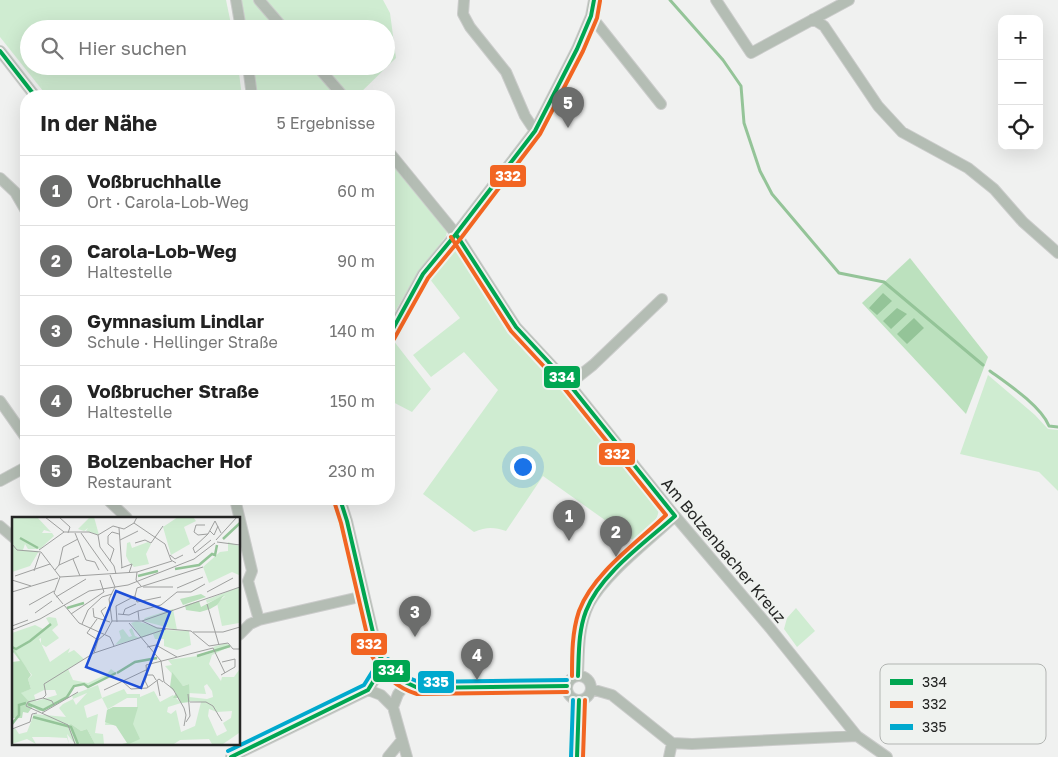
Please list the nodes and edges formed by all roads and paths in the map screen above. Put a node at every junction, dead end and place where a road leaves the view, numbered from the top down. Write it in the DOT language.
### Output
graph roads {
  1 [pos="236,0"];
  2 [pos="259,0"];
  3 [pos="464,0"];
  4 [pos="594,0"];
  5 [pos="716,0"];
  6 [pos="849,0"];
  7 [pos="591,16"];
  8 [pos="813,19"];
  9 [pos="239,20"];
  10 [pos="276,20"];
  11 [pos="0,51"];
  12 [pos="249,75"];
  13 [pos="325,75"];
  14 [pos="30,90"];
  15 [pos="251,90"];
  16 [pos="338,90"];
  17 [pos="661,104"];
  18 [pos="535,131"];
  19 [pos="395,159"];
  20 [pos="0,178"];
  21 [pos="20,200"];
  22 [pos="456,234"];
  23 [pos="1058,253"];
  24 [pos="662,299"];
  25 [pos="395,325"];
  26 [pos="568,384"];
  27 [pos="0,401"];
  28 [pos="20,429"];
  29 [pos="20,469"];
  30 [pos="0,481"];
  31 [pos="113,505"];
  32 [pos="342,505"];
  33 [pos="676,516"];
  34 [pos="126,517"];
  35 [pos="240,519"];
  36 [pos="0,526"];
  37 [pos="12,536"];
  38 [pos="250,560"];
  39 [pos="240,562"];
  40 [pos="364,596"];
  41 [pos="259,620"];
  42 [pos="240,634"];
  43 [pos="384,664"];
  44 [pos="578,676"];
  45 [pos="406,684"];
  46 [pos="567,686"];
  47 [pos="590,689"];
  48 [pos="368,690"];
  49 [pos="579,700"];
  50 [pos="393,707"];
  51 [pos="857,736"];
  52 [pos="402,740"];
  53 [pos="672,743"];
  54 [pos="231,757"];
  55 [pos="388,757"];
  56 [pos="407,757"];
  57 [pos="577,757"];
  58 [pos="669,757"];
  59 [pos="887,757"];
  1 -- 9 [label="street"];
  2 -- 10 [label="street"];
  3 -- 18 [label="street"];
  4 -- 7 [label="street"];
  5 -- 8 [label="street"];
  6 -- 8 [label="street"];
  7 -- 17 [label="street"];
  7 -- 18 [label="street"];
  8 -- 23 [label="street"];
  11 -- 14 [label="street"];
  12 -- 15 [label="street"];
  13 -- 16 [label="street"];
  18 -- 22 [label="street"];
  19 -- 22 [label="street, Am Bolzenbacher Kreuz"];
  20 -- 21 [label="street"];
  22 -- 25 [label="street"];
  22 -- 26 [label="street, Am Bolzenbacher Kreuz"];
  24 -- 26 [label="street"];
  26 -- 33 [label="street, Am Bolzenbacher Kreuz"];
  27 -- 28 [label="street"];
  29 -- 30 [label="street"];
  31 -- 34 [label="street"];
  32 -- 40 [label="street"];
  33 -- 44 [label="street"];
  33 -- 51 [label="street, Am Bolzenbacher Kreuz"];
  35 -- 38 [label="street"];
  36 -- 37 [label="street"];
  38 -- 39 [label="street"];
  38 -- 41 [label="street"];
  40 -- 41 [label="street"];
  40 -- 43 [label="street"];
  41 -- 42 [label="street"];
  43 -- 45 [label="street"];
  43 -- 48 [label="street"];
  44 -- 46 [label="street"];
  44 -- 47 [label="street"];
  45 -- 46 [label="street"];
  45 -- 50 [label="street"];
  46 -- 49 [label="street"];
  47 -- 49 [label="street"];
  47 -- 53 [label="street"];
  48 -- 50 [label="street"];
  48 -- 54 [label="street"];
  49 -- 57 [label="street"];
  50 -- 52 [label="street"];
  51 -- 53 [label="street"];
  51 -- 59 [label="street, Am Bolzenbacher Kreuz"];
  52 -- 55 [label="street"];
  52 -- 56 [label="street"];
  53 -- 58 [label="street"];
}
